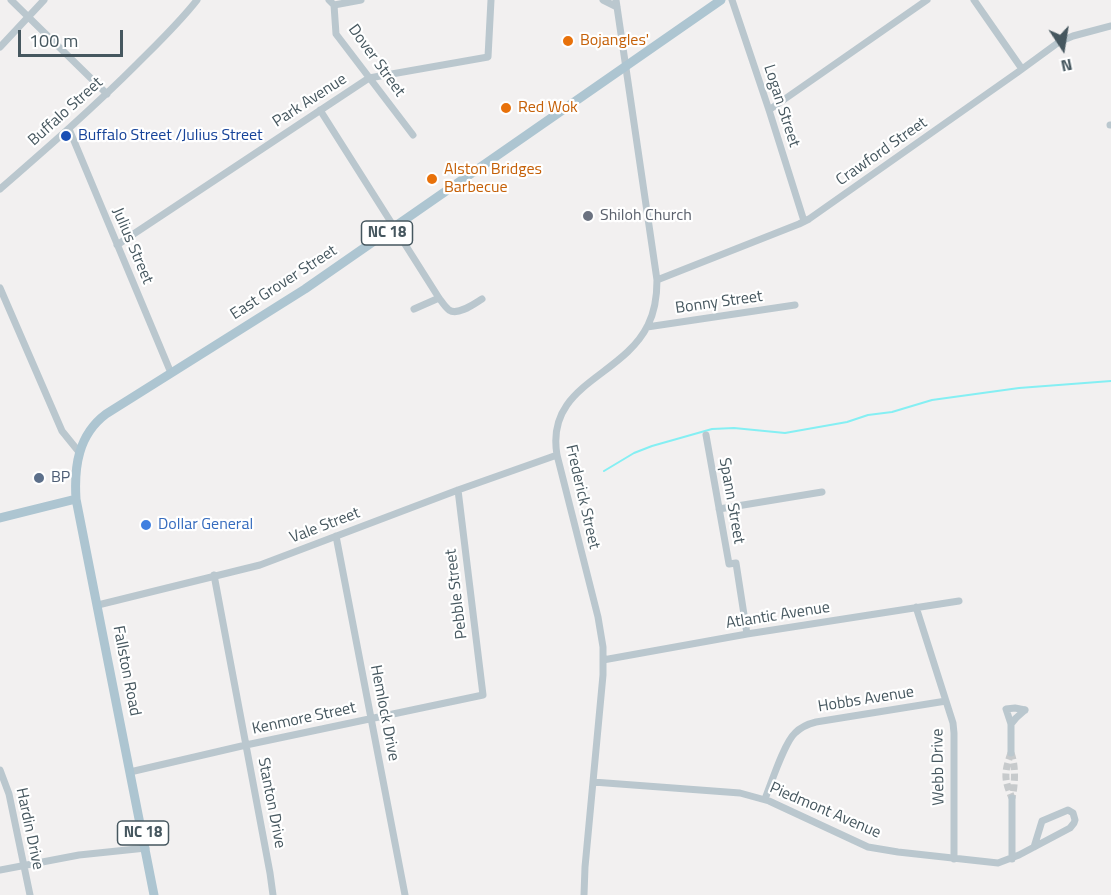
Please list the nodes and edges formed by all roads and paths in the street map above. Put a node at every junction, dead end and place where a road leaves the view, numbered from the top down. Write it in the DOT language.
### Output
graph roads {
  1 [pos="11,0"];
  2 [pos="44,0"];
  3 [pos="197,0"];
  4 [pos="361,0"];
  5 [pos="490,0"];
  6 [pos="603,0"];
  7 [pos="721,0"];
  8 [pos="732,0"];
  9 [pos="927,0"];
  10 [pos="974,0"];
  11 [pos="332,2"];
  12 [pos="616,4"];
  13 [pos="29,17"];
  14 [pos="1111,26"];
  15 [pos="0,46"];
  16 [pos="625,67"];
  17 [pos="1022,69"];
  18 [pos="369,78"];
  19 [pos="107,94"];
  20 [pos="320,110"];
  21 [pos="769,110"];
  22 [pos="69,129"];
  23 [pos="413,135"];
  24 [pos="0,189"];
  25 [pos="804,221"];
  26 [pos="394,227"];
  27 [pos="117,245"];
  28 [pos="657,280"];
  29 [pos="0,288"];
  30 [pos="439,298"];
  31 [pos="482,299"];
  32 [pos="795,305"];
  33 [pos="414,309"];
  34 [pos="647,327"];
  35 [pos="171,373"];
  36 [pos="706,435"];
  37 [pos="79,452"];
  38 [pos="556,455"];
  39 [pos="458,490"];
  40 [pos="822,492"];
  41 [pos="76,499"];
  42 [pos="719,509"];
  43 [pos="0,518"];
  44 [pos="336,536"];
  45 [pos="214,575"];
  46 [pos="959,601"];
  47 [pos="98,605"];
  48 [pos="916,607"];
  49 [pos="747,634"];
  50 [pos="603,660"];
  51 [pos="483,695"];
  52 [pos="946,701"];
  53 [pos="371,719"];
  54 [pos="1011,724"];
  55 [pos="246,745"];
  56 [pos="1011,753"];
  57 [pos="0,770"];
  58 [pos="130,772"];
  59 [pos="593,782"];
  60 [pos="1012,798"];
  61 [pos="765,799"];
  62 [pos="146,848"];
  63 [pos="1034,848"];
  64 [pos="954,859"];
  65 [pos="1012,859"];
  66 [pos="23,866"];
  67 [pos="0,870"];
  68 [pos="30,895"];
  69 [pos="154,895"];
  70 [pos="273,895"];
  71 [pos="405,895"];
  72 [pos="584,895"];
  1 -- 13 [label="street"];
  2 -- 13 [label="street"];
  3 -- 19 [label="street, Buffalo Street"];
  4 -- 11 [label="street"];
  5 -- 18 [label="street, Park Avenue"];
  6 -- 12 [label="street"];
  7 -- 16 [label="main road, East Grover Street / NC 18"];
  8 -- 21 [label="street, Logan Street"];
  9 -- 21 [label="street"];
  10 -- 17 [label="street"];
  11 -- 18 [label="street, Dover Street"];
  12 -- 16 [label="street, Frederick Street"];
  13 -- 15 [label="street"];
  13 -- 19 [label="street"];
  14 -- 17 [label="street, Crawford Street"];
  16 -- 26 [label="main road, East Grover Street / NC 18"];
  16 -- 28 [label="street, Frederick Street"];
  17 -- 25 [label="street, Crawford Street"];
  18 -- 20 [label="street, Park Avenue"];
  18 -- 23 [label="street, Dover Street"];
  19 -- 22 [label="street, Buffalo Street"];
  20 -- 26 [label="street"];
  20 -- 27 [label="street, Park Avenue"];
  21 -- 25 [label="street, Logan Street"];
  22 -- 24 [label="street, Buffalo Street"];
  22 -- 27 [label="street, Julius Street"];
  25 -- 28 [label="street, Crawford Street"];
  26 -- 30 [label="street"];
  26 -- 35 [label="main road, East Grover Street / NC 18"];
  27 -- 35 [label="street, Julius Street"];
  28 -- 34 [label="street, Frederick Street"];
  29 -- 37 [label="street"];
  30 -- 31 [label="street"];
  30 -- 33 [label="street"];
  32 -- 34 [label="street, Bonny Street"];
  34 -- 38 [label="street, Frederick Street"];
  35 -- 37 [label="main road, East Grover Street / NC 18"];
  36 -- 42 [label="street, Spann Street"];
  37 -- 41 [label="main road, Fallston Road / NC 18"];
  38 -- 39 [label="street, Vale Street"];
  38 -- 50 [label="street, Frederick Street"];
  39 -- 44 [label="street, Vale Street"];
  39 -- 51 [label="street, Pebble Street"];
  40 -- 42 [label="street"];
  41 -- 43 [label="main road"];
  41 -- 47 [label="main road, Fallston Road / NC 18"];
  42 -- 49 [label="street, Spann Street"];
  44 -- 45 [label="street, Vale Street"];
  44 -- 53 [label="street, Hemlock Drive"];
  45 -- 47 [label="street, Vale Street"];
  45 -- 55 [label="street, Stanton Drive"];
  46 -- 48 [label="street, Atlantic Avenue"];
  47 -- 58 [label="main road, Fallston Road / NC 18"];
  48 -- 49 [label="street, Atlantic Avenue"];
  48 -- 52 [label="street, Webb Drive"];
  49 -- 50 [label="street, Atlantic Avenue"];
  50 -- 59 [label="street, Frederick Street"];
  51 -- 53 [label="street, Kenmore Street"];
  52 -- 61 [label="street, Hobbs Avenue"];
  52 -- 64 [label="street, Webb Drive"];
  53 -- 55 [label="street, Kenmore Street"];
  53 -- 71 [label="street, Hemlock Drive"];
  54 -- 56 [label="street"];
  55 -- 58 [label="street, Kenmore Street"];
  55 -- 70 [label="street, Stanton Drive"];
  57 -- 66 [label="street, Hardin Drive"];
  58 -- 62 [label="main road, Fallston Road / NC 18"];
  59 -- 61 [label="street, Piedmont Avenue"];
  59 -- 72 [label="street, Frederick Street"];
  60 -- 65 [label="street"];
  61 -- 64 [label="street, Piedmont Avenue"];
  62 -- 66 [label="street"];
  62 -- 69 [label="main road, Fallston Road / NC 18"];
  63 -- 63 [label="street, Piedmont Avenue"];
  63 -- 65 [label="street, Piedmont Avenue"];
  64 -- 65 [label="street, Piedmont Avenue"];
  66 -- 67 [label="street"];
  66 -- 68 [label="street, Hardin Drive"];
}
